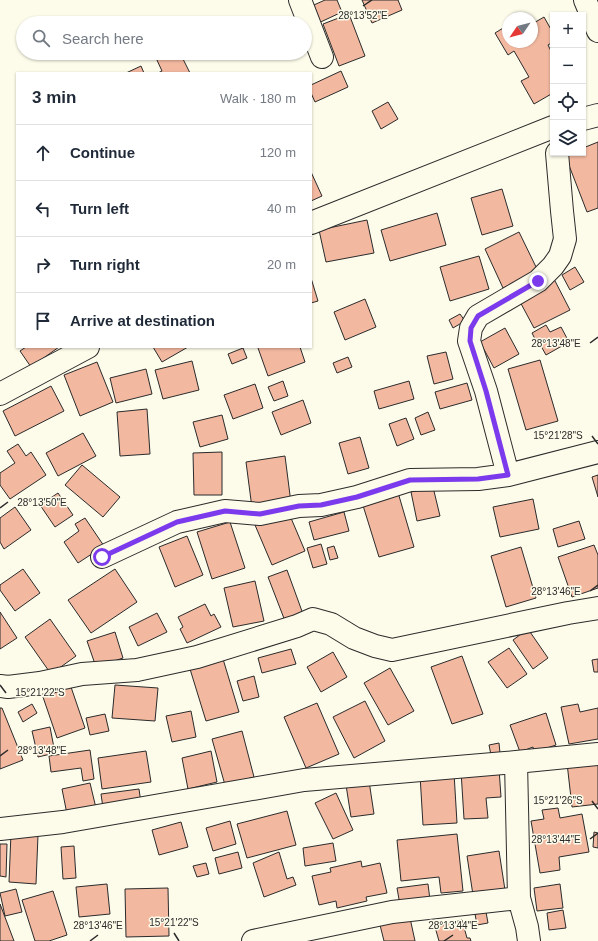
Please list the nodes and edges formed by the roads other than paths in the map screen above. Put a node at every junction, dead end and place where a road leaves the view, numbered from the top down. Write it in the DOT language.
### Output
graph roads {
  1 [pos="300,0"];
  2 [pos="585,0"];
  3 [pos="306,16"];
  4 [pos="312,31"];
  5 [pos="598,31"];
  6 [pos="322,57"];
  7 [pos="598,114"];
  8 [pos="586,118"];
  9 [pos="550,128"];
  10 [pos="557,156"];
  11 [pos="312,223"];
  12 [pos="86,348"];
  13 [pos="0,394"];
  14 [pos="598,452"];
  15 [pos="508,475"];
  16 [pos="102,557"];
  17 [pos="598,608"];
  18 [pos="0,686"];
  19 [pos="598,754"];
  20 [pos="516,762"];
  21 [pos="0,829"];
  22 [pos="519,898"];
  23 [pos="253,941"];
  24 [pos="529,941"];
  1 -- 3 [label="street"];
  2 -- 5 [label="street"];
  4 -- 6 [label="street"];
  7 -- 8 [label="street"];
  9 -- 11 [label="street"];
  10 -- 15 [label="street"];
  12 -- 13 [label="street"];
  14 -- 15 [label="street"];
  15 -- 16 [label="street"];
  17 -- 18 [label="street"];
  19 -- 20 [label="street"];
  20 -- 21 [label="street"];
  20 -- 22 [label="street"];
  22 -- 23 [label="street"];
  22 -- 24 [label="street"];
}
